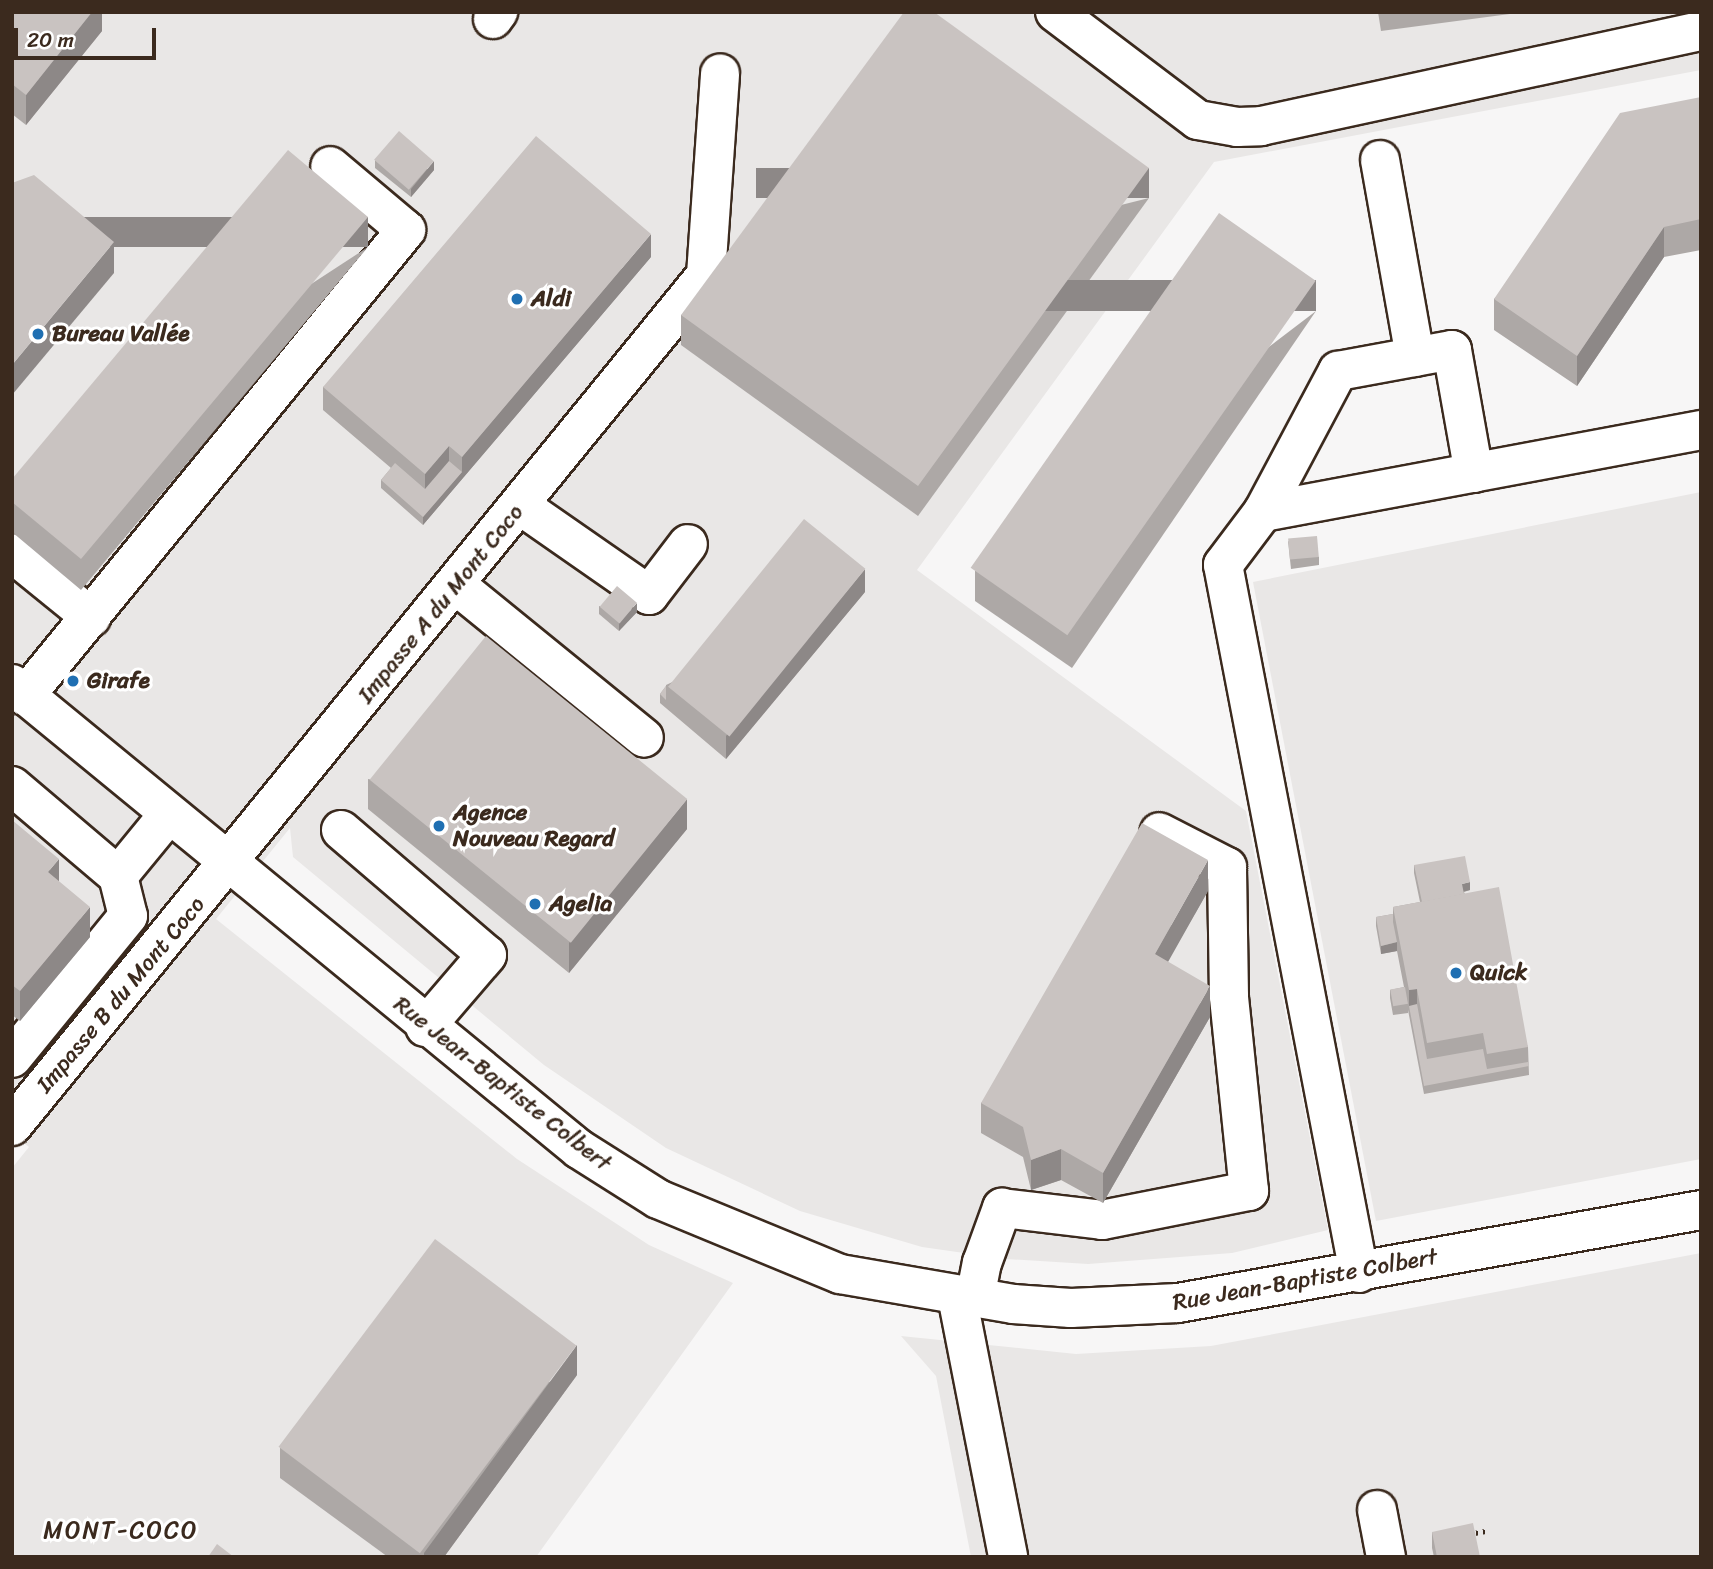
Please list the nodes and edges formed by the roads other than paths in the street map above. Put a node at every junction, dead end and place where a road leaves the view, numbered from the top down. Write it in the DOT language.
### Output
graph roads {
  1 [pos="1055,12"];
  2 [pos="1701,31"];
  3 [pos="720,73"];
  4 [pos="1380,160"];
  5 [pos="330,166"];
  6 [pos="1415,357"];
  7 [pos="1701,430"];
  8 [pos="1474,473"];
  9 [pos="521,506"];
  10 [pos="1263,512"];
  11 [pos="688,544"];
  12 [pos="12,553"];
  13 [pos="456,585"];
  14 [pos="91,617"];
  15 [pos="19,690"];
  16 [pos="644,738"];
  17 [pos="12,786"];
  18 [pos="169,814"];
  19 [pos="341,830"];
  20 [pos="1159,832"];
  21 [pos="229,864"];
  22 [pos="118,876"];
  23 [pos="425,1027"];
  24 [pos="12,1058"];
  25 [pos="12,1126"];
  26 [pos="1701,1210"];
  27 [pos="1359,1273"];
  28 [pos="966,1297"];
  29 [pos="1377,1510"];
  30 [pos="1009,1557"];
  31 [pos="1386,1557"];
  1 -- 2 [label="street"];
  3 -- 9 [label="street, Impasse A du Mont Coco"];
  4 -- 6 [label="street"];
  5 -- 14 [label="street"];
  6 -- 8 [label="street"];
  6 -- 10 [label="street"];
  7 -- 8 [label="street"];
  8 -- 10 [label="street"];
  9 -- 11 [label="street"];
  9 -- 13 [label="street, Impasse A du Mont Coco"];
  10 -- 27 [label="street"];
  12 -- 14 [label="street"];
  13 -- 16 [label="street"];
  13 -- 21 [label="street, Impasse A du Mont Coco"];
  14 -- 15 [label="street"];
  15 -- 18 [label="street, Rue Jean-Baptiste Colbert"];
  17 -- 22 [label="street"];
  18 -- 21 [label="street, Rue Jean-Baptiste Colbert"];
  18 -- 22 [label="street"];
  19 -- 23 [label="street"];
  20 -- 28 [label="street"];
  21 -- 23 [label="street, Rue Jean-Baptiste Colbert"];
  21 -- 25 [label="street, Impasse B du Mont Coco"];
  22 -- 24 [label="street"];
  23 -- 28 [label="street, Rue Jean-Baptiste Colbert"];
  26 -- 27 [label="street, Rue Jean-Baptiste Colbert"];
  27 -- 28 [label="street, Rue Jean-Baptiste Colbert"];
  28 -- 30 [label="street"];
  29 -- 31 [label="street"];
}
